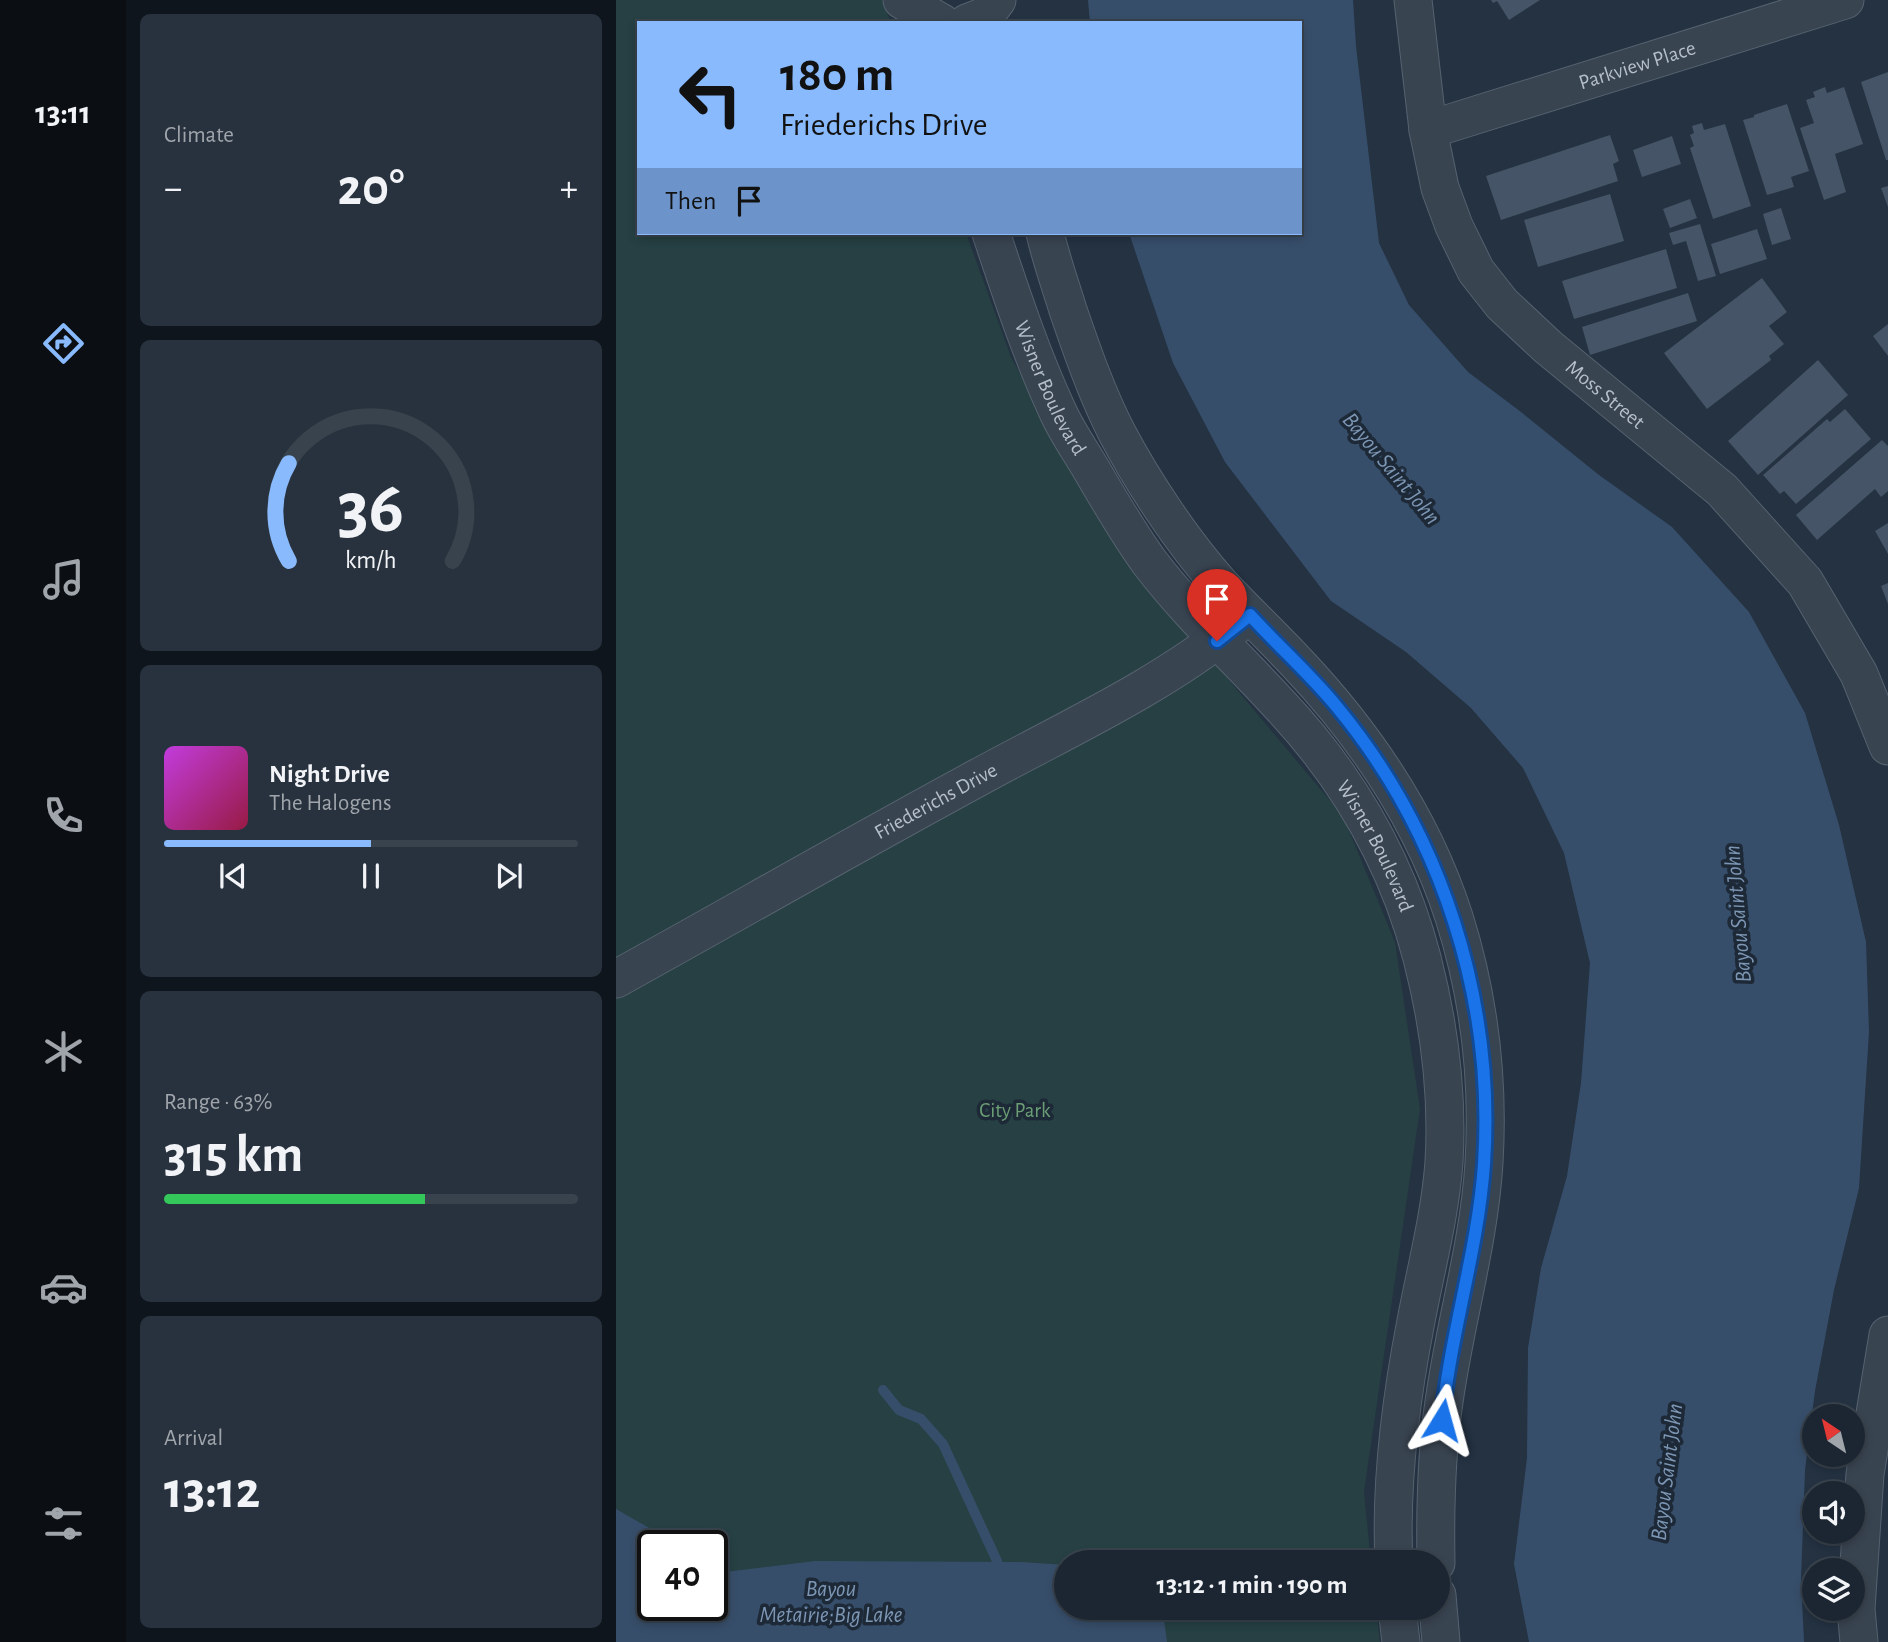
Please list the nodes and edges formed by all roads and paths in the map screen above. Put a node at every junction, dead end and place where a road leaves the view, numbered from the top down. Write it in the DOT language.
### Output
graph roads {
  1 [pos="901,0"];
  2 [pos="997,0"];
  3 [pos="1014,0"];
  4 [pos="1413,0"];
  5 [pos="1845,0"];
  6 [pos="909,21"];
  7 [pos="938,21"];
  8 [pos="972,21"];
  9 [pos="1017,21"];
  10 [pos="1428,130"];
  11 [pos="992,235"];
  12 [pos="1045,235"];
  13 [pos="1250,615"];
  14 [pos="1217,641"];
  15 [pos="1888,746"];
  16 [pos="616,979"];
  17 [pos="1888,1335"];
  18 [pos="1394,1550"];
  19 [pos="1436,1550"];
  20 [pos="1398,1620"];
  21 [pos="1439,1620"];
  22 [pos="1401,1642"];
  23 [pos="1441,1642"];
  24 [pos="1859,1642"];
  1 -- 6 [label="street"];
  1 -- 7 [label="street"];
  2 -- 8 [label="street"];
  3 -- 9 [label="street"];
  4 -- 10 [label="street, Moss Street"];
  5 -- 10 [label="street, Parkview Place"];
  10 -- 15 [label="street, Moss Street"];
  11 -- 14 [label="street, Wisner Boulevard"];
  12 -- 13 [label="street, Wisner Boulevard"];
  13 -- 14 [label="street, Friederichs Drive"];
  13 -- 19 [label="street, Wisner Boulevard"];
  14 -- 16 [label="street, Friederichs Drive"];
  14 -- 18 [label="street, Wisner Boulevard"];
  17 -- 24 [label="street"];
  20 -- 22 [label="street"];
  21 -- 23 [label="street"];
}
